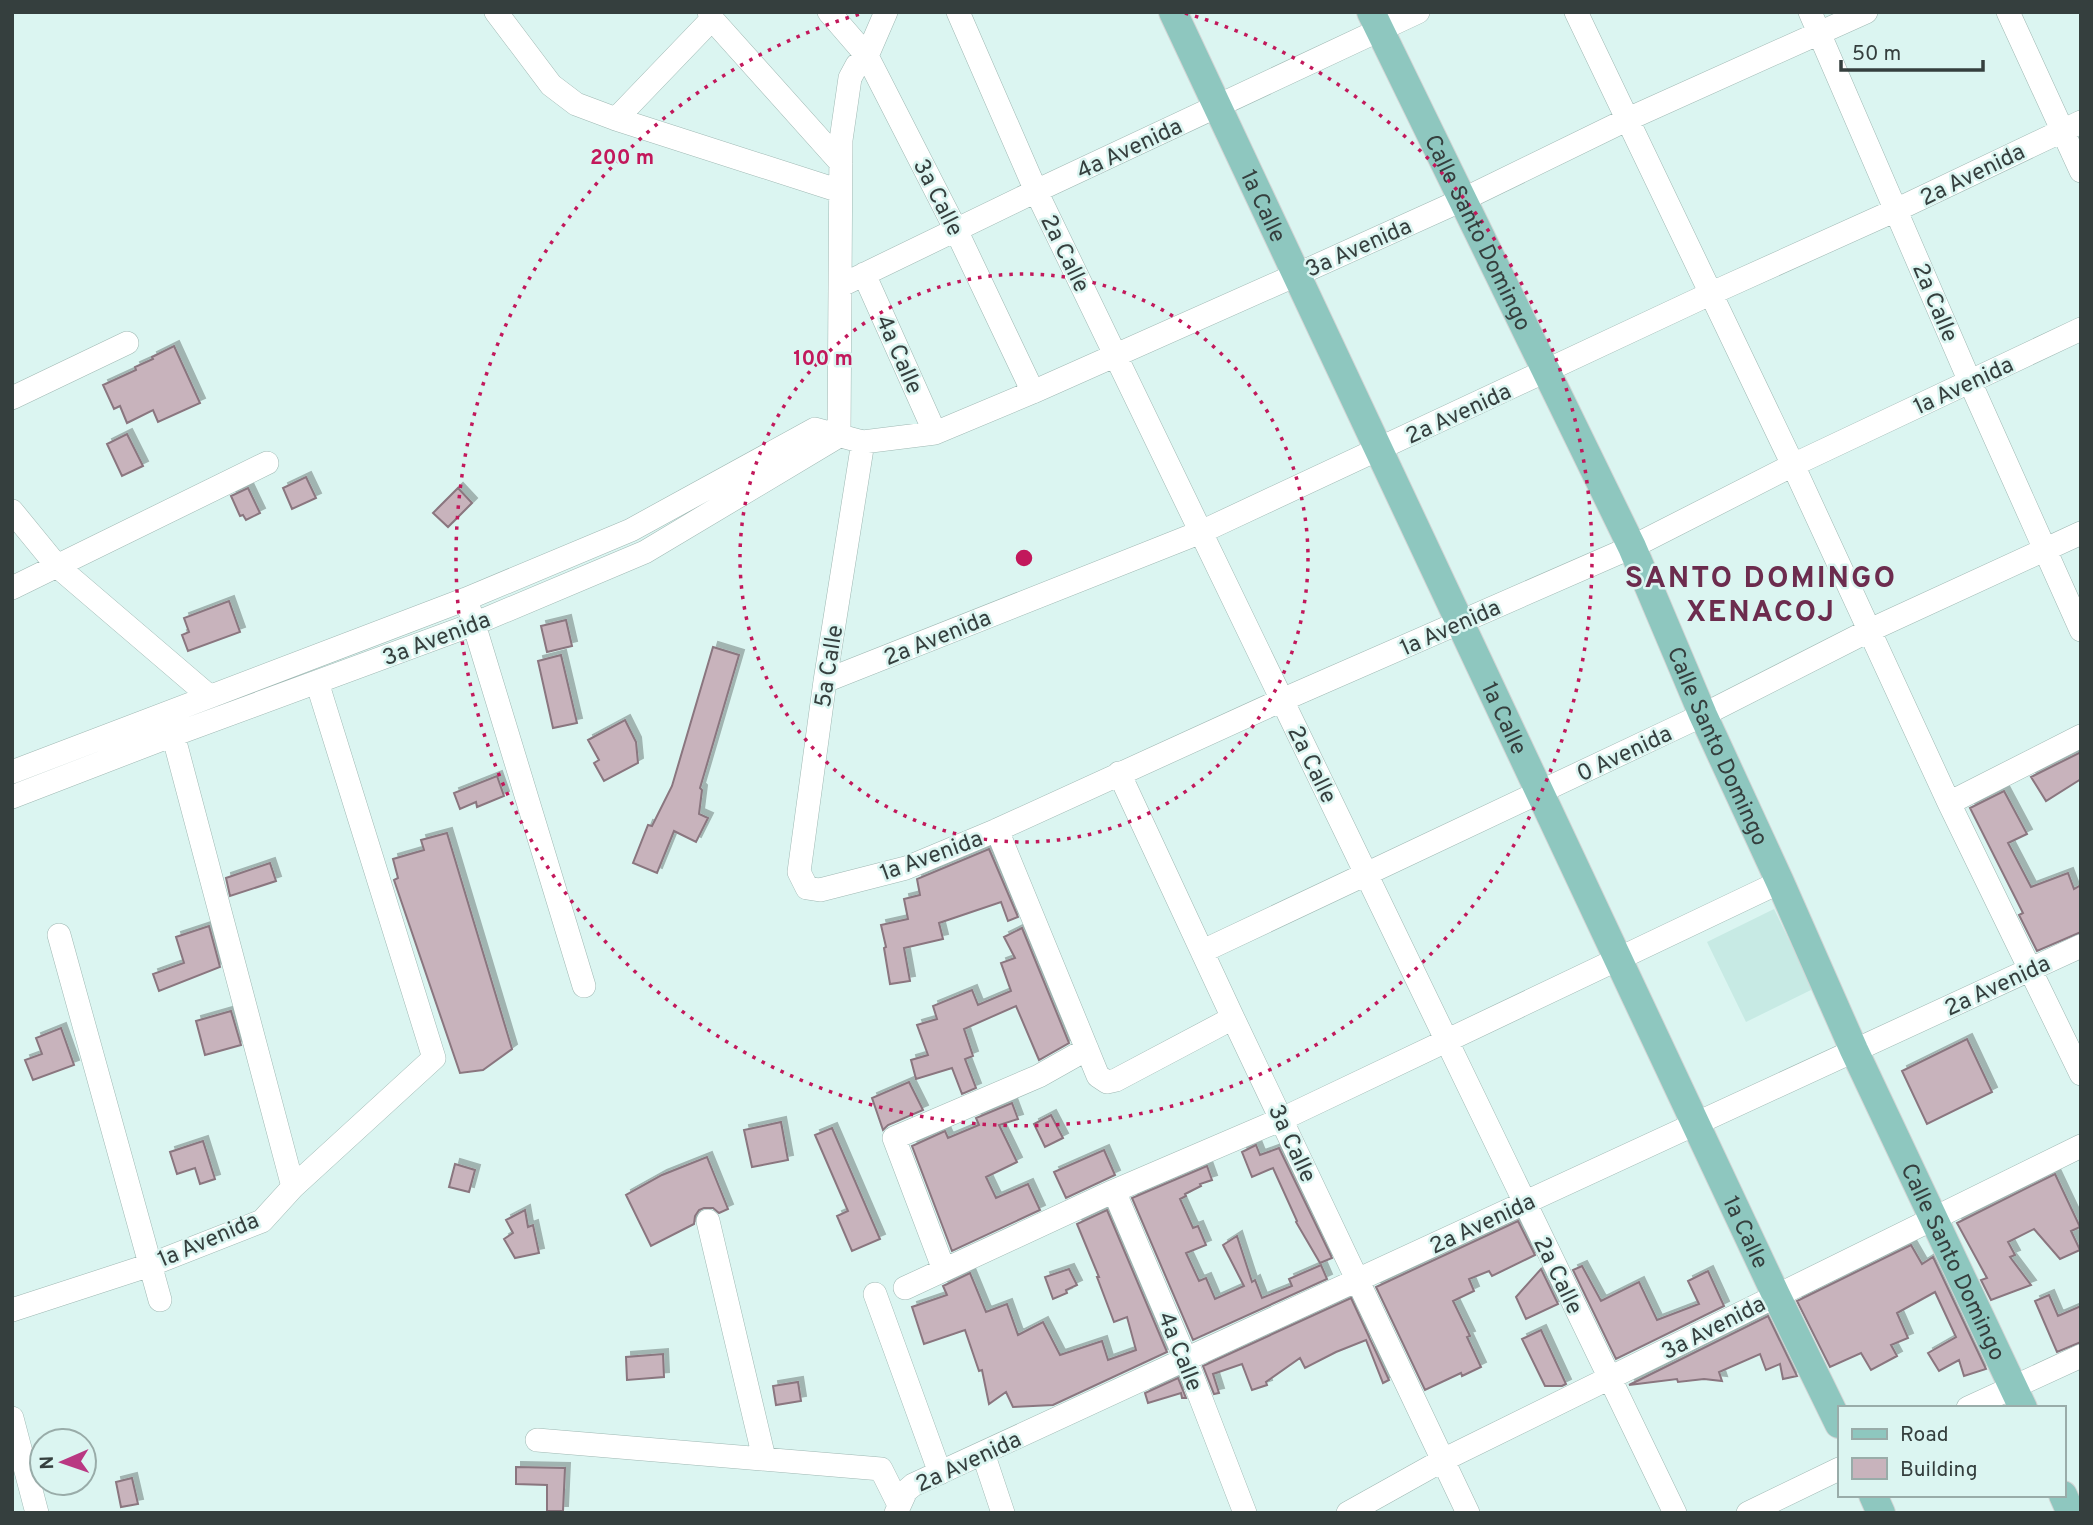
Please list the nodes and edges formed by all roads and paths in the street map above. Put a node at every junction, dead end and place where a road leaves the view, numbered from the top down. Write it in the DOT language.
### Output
graph roads {
  1 [pos="496,12"];
  2 [pos="829,12"];
  3 [pos="886,12"];
  4 [pos="958,12"];
  5 [pos="1173,12"];
  6 [pos="1418,12"];
  7 [pos="1576,12"];
  8 [pos="1866,12"];
  9 [pos="2008,12"];
  10 [pos="710,15"];
  11 [pos="1375,21"];
  12 [pos="1814,22"];
  13 [pos="867,56"];
  14 [pos="1217,107"];
  15 [pos="616,119"];
  16 [pos="1626,120"];
  17 [pos="2071,126"];
  18 [pos="841,163"];
  19 [pos="2081,171"];
  20 [pos="840,191"];
  21 [pos="1036,191"];
  22 [pos="1462,200"];
  23 [pos="1896,210"];
  24 [pos="956,230"];
  25 [pos="864,274"];
  26 [pos="1296,275"];
  27 [pos="840,286"];
  28 [pos="1712,293"];
  29 [pos="2081,329"];
  30 [pos="127,342"];
  31 [pos="1115,355"];
  32 [pos="1546,372"];
  33 [pos="1970,382"];
  34 [pos="1033,392"];
  35 [pos="12,398"];
  36 [pos="935,433"];
  37 [pos="839,436"];
  38 [pos="863,442"];
  39 [pos="1379,450"];
  40 [pos="267,463"];
  41 [pos="1793,465"];
  42 [pos="12,511"];
  43 [pos="1201,532"];
  44 [pos="2081,533"];
  45 [pos="1632,547"];
  46 [pos="2046,548"];
  47 [pos="57,566"];
  48 [pos="12,588"];
  49 [pos="466,599"];
  50 [pos="1460,622"];
  51 [pos="474,624"];
  52 [pos="2081,629"];
  53 [pos="1868,631"];
  54 [pos="825,681"];
  55 [pos="317,682"];
  56 [pos="209,696"];
  57 [pos="1282,700"];
  58 [pos="167,712"];
  59 [pos="1703,715"];
  60 [pos="173,735"];
  61 [pos="2081,736"];
  62 [pos="12,772"];
  63 [pos="1119,774"];
  64 [pos="1540,792"];
  65 [pos="12,797"];
  66 [pos="1949,803"];
  67 [pos="997,830"];
  68 [pos="1366,874"];
  69 [pos="1780,882"];
  70 [pos="807,888"];
  71 [pos="59,935"];
  72 [pos="2081,946"];
  73 [pos="1203,951"];
  74 [pos="1618,959"];
  75 [pos="2029,970"];
  76 [pos="584,986"];
  77 [pos="1233,1018"];
  78 [pos="1446,1040"];
  79 [pos="1087,1049"];
  80 [pos="1854,1050"];
  81 [pos="2081,1074"];
  82 [pos="1282,1119"];
  83 [pos="1696,1124"];
  84 [pos="2081,1146"];
  85 [pos="293,1187"];
  86 [pos="1114,1191"];
  87 [pos="1525,1203"];
  88 [pos="1934,1218"];
  89 [pos="708,1222"];
  90 [pos="150,1265"];
  91 [pos="944,1270"];
  92 [pos="1358,1281"];
  93 [pos="905,1289"];
  94 [pos="875,1294"];
  95 [pos="1776,1295"];
  96 [pos="160,1300"];
  97 [pos="12,1310"];
  98 [pos="2081,1356"];
  99 [pos="1186,1360"];
  100 [pos="1609,1379"];
  101 [pos="2018,1397"];
  102 [pos="1977,1406"];
  103 [pos="12,1418"];
  104 [pos="1838,1422"];
  105 [pos="537,1440"];
  106 [pos="983,1453"];
  107 [pos="764,1458"];
  108 [pos="1443,1460"];
  109 [pos="1838,1469"];
  110 [pos="940,1473"];
  111 [pos="1874,1497"];
  112 [pos="2064,1497"];
  113 [pos="897,1509"];
  114 [pos="37,1513"];
  115 [pos="1003,1513"];
  116 [pos="1245,1513"];
  117 [pos="1348,1513"];
  118 [pos="1468,1513"];
  119 [pos="1675,1513"];
  120 [pos="1748,1513"];
  121 [pos="1881,1513"];
  122 [pos="2071,1513"];
  1 -- 15 [label="street"];
  2 -- 13 [label="street, 3a Calle"];
  3 -- 13 [label="street"];
  4 -- 21 [label="street, 2a Calle"];
  5 -- 14 [label="main road, 1a Calle"];
  6 -- 11 [label="street, 4a Avenida"];
  7 -- 16 [label="street"];
  8 -- 12 [label="street, 3a Avenida"];
  9 -- 17 [label="street"];
  10 -- 15 [label="street"];
  10 -- 18 [label="street"];
  11 -- 14 [label="street, 4a Avenida"];
  11 -- 22 [label="main road, Calle Santo Domingo"];
  12 -- 16 [label="street, 3a Avenida"];
  12 -- 23 [label="street, 2a Calle"];
  13 -- 18 [label="street"];
  13 -- 24 [label="street, 3a Calle"];
  14 -- 21 [label="street, 4a Avenida"];
  14 -- 26 [label="main road, 1a Calle"];
  15 -- 20 [label="street"];
  16 -- 22 [label="street, 3a Avenida"];
  16 -- 28 [label="street"];
  17 -- 19 [label="street"];
  17 -- 23 [label="street, 2a Avenida"];
  18 -- 20 [label="street"];
  20 -- 27 [label="street"];
  21 -- 24 [label="street, 4a Avenida"];
  21 -- 31 [label="street, 2a Calle"];
  22 -- 26 [label="street, 3a Avenida"];
  22 -- 32 [label="main road, Calle Santo Domingo"];
  23 -- 28 [label="street, 2a Avenida"];
  23 -- 33 [label="street, 2a Calle"];
  24 -- 25 [label="street, 4a Avenida"];
  24 -- 34 [label="street, 3a Calle"];
  25 -- 27 [label="street, 4a Avenida"];
  25 -- 36 [label="street, 4a Calle"];
  26 -- 31 [label="street, 3a Avenida"];
  26 -- 39 [label="main road, 1a Calle"];
  27 -- 37 [label="street"];
  28 -- 32 [label="street, 2a Avenida"];
  28 -- 41 [label="street"];
  29 -- 33 [label="street, 1a Avenida"];
  30 -- 35 [label="street"];
  31 -- 34 [label="street, 3a Avenida"];
  31 -- 43 [label="street, 2a Calle"];
  32 -- 39 [label="street, 2a Avenida"];
  32 -- 45 [label="main road, Calle Santo Domingo"];
  33 -- 41 [label="street, 1a Avenida"];
  33 -- 46 [label="street, 2a Calle"];
  34 -- 36 [label="street, 3a Avenida"];
  36 -- 38 [label="street, 3a Avenida"];
  37 -- 38 [label="street, 3a Avenida"];
  37 -- 49 [label="street, 3a Avenida"];
  37 -- 51 [label="street, 3a Avenida"];
  38 -- 54 [label="street, 5a Calle"];
  39 -- 43 [label="street, 2a Avenida"];
  39 -- 50 [label="main road, 1a Calle"];
  40 -- 47 [label="street"];
  41 -- 45 [label="street, 1a Avenida"];
  41 -- 53 [label="street"];
  42 -- 47 [label="street"];
  43 -- 54 [label="street, 2a Avenida"];
  43 -- 57 [label="street, 2a Calle"];
  44 -- 46 [label="street, 0 Avenida"];
  45 -- 50 [label="street, 1a Avenida"];
  45 -- 59 [label="main road, Calle Santo Domingo"];
  46 -- 52 [label="street, 2a Calle"];
  46 -- 53 [label="street, 0 Avenida"];
  47 -- 48 [label="street"];
  47 -- 56 [label="street"];
  49 -- 51 [label="street"];
  49 -- 56 [label="street, 3a Avenida"];
  50 -- 57 [label="street, 1a Avenida"];
  50 -- 64 [label="main road, 1a Calle"];
  51 -- 55 [label="street, 3a Avenida"];
  51 -- 76 [label="street"];
  53 -- 59 [label="street, 0 Avenida"];
  53 -- 66 [label="street"];
  54 -- 70 [label="street, 5a Calle"];
  55 -- 60 [label="street, 3a Avenida"];
  55 -- 85 [label="street, 1a Avenida"];
  56 -- 58 [label="street, 3a Avenida"];
  57 -- 63 [label="street, 1a Avenida"];
  57 -- 68 [label="street, 2a Calle"];
  58 -- 60 [label="street"];
  58 -- 62 [label="street, 3a Avenida"];
  59 -- 64 [label="street, 0 Avenida"];
  59 -- 69 [label="main road, Calle Santo Domingo"];
  60 -- 65 [label="street, 3a Avenida"];
  60 -- 85 [label="street"];
  61 -- 66 [label="street"];
  63 -- 67 [label="street, 1a Avenida"];
  63 -- 73 [label="street, 3a Calle"];
  64 -- 68 [label="street, 0 Avenida"];
  64 -- 74 [label="main road, 1a Calle"];
  66 -- 75 [label="street"];
  67 -- 70 [label="street, 1a Avenida"];
  67 -- 79 [label="street"];
  68 -- 73 [label="street, 0 Avenida"];
  68 -- 78 [label="street, 2a Calle"];
  69 -- 74 [label="street"];
  69 -- 80 [label="main road, Calle Santo Domingo"];
  71 -- 90 [label="street"];
  72 -- 75 [label="street, 2a Avenida"];
  73 -- 77 [label="street, 3a Calle"];
  74 -- 78 [label="street"];
  74 -- 83 [label="main road, 1a Calle"];
  75 -- 80 [label="street, 2a Avenida"];
  75 -- 81 [label="street"];
  77 -- 79 [label="street"];
  77 -- 82 [label="street, 3a Calle"];
  78 -- 82 [label="street"];
  78 -- 87 [label="street, 2a Calle"];
  79 -- 91 [label="street"];
  80 -- 83 [label="street, 2a Avenida"];
  80 -- 88 [label="main road, Calle Santo Domingo"];
  82 -- 86 [label="street"];
  82 -- 92 [label="street, 3a Calle"];
  83 -- 87 [label="street, 2a Avenida"];
  83 -- 95 [label="main road, 1a Calle"];
  84 -- 88 [label="street, 3a Avenida"];
  85 -- 90 [label="street, 1a Avenida"];
  86 -- 91 [label="street"];
  86 -- 99 [label="street, 4a Calle"];
  87 -- 92 [label="street, 2a Avenida"];
  87 -- 100 [label="street, 2a Calle"];
  88 -- 95 [label="street, 3a Avenida"];
  88 -- 101 [label="main road, Calle Santo Domingo"];
  89 -- 107 [label="street"];
  90 -- 96 [label="street"];
  90 -- 97 [label="street, 1a Avenida"];
  91 -- 93 [label="street"];
  92 -- 99 [label="street, 2a Avenida"];
  92 -- 108 [label="street, 3a Calle"];
  94 -- 110 [label="street"];
  95 -- 100 [label="street, 3a Avenida"];
  95 -- 104 [label="main road, 1a Calle"];
  98 -- 101 [label="street"];
  99 -- 106 [label="street, 2a Avenida"];
  99 -- 116 [label="street, 4a Calle"];
  100 -- 108 [label="street, 3a Avenida"];
  100 -- 119 [label="street, 2a Calle"];
  101 -- 102 [label="street"];
  103 -- 114 [label="street"];
  105 -- 107 [label="street"];
  106 -- 110 [label="street, 2a Avenida"];
  106 -- 115 [label="street"];
  107 -- 113 [label="street"];
  108 -- 117 [label="street, 3a Avenida"];
  108 -- 118 [label="street, 3a Calle"];
  109 -- 120 [label="street"];
  110 -- 113 [label="street, 2a Avenida"];
  111 -- 121 [label="main road"];
  112 -- 122 [label="main road"];
}
